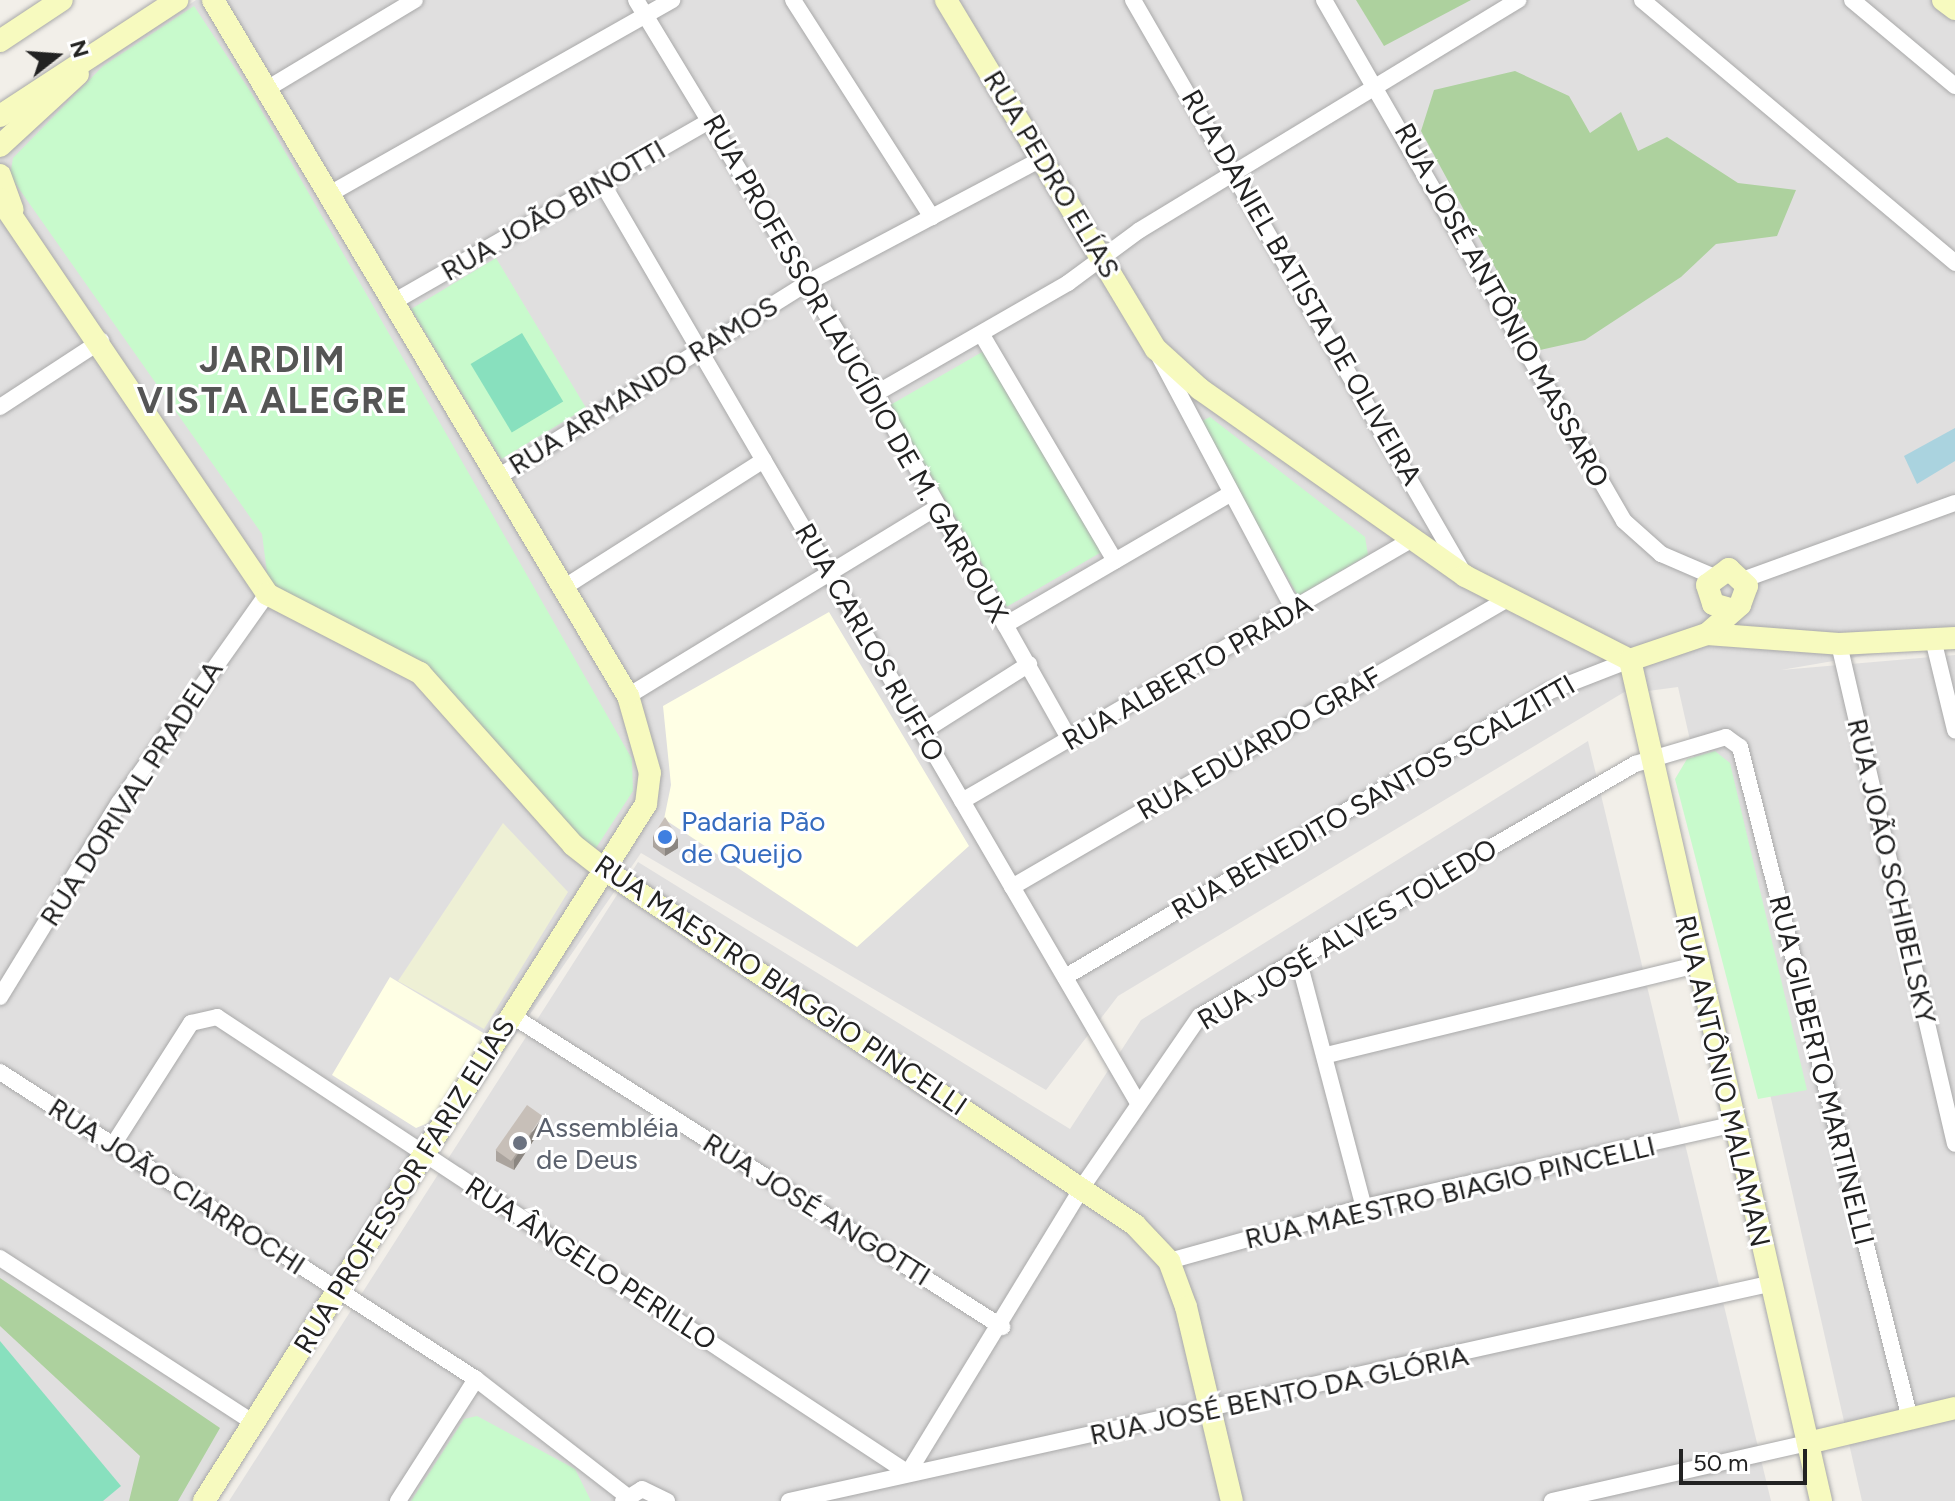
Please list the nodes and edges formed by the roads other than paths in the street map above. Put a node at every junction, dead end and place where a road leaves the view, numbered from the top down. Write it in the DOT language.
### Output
graph roads {
  1 [pos="62,0"];
  2 [pos="213,0"];
  3 [pos="415,0"];
  4 [pos="636,0"];
  5 [pos="672,0"];
  6 [pos="793,0"];
  7 [pos="946,0"];
  8 [pos="1133,0"];
  9 [pos="1324,0"];
  10 [pos="1519,0"];
  11 [pos="1642,0"];
  12 [pos="1852,0"];
  13 [pos="1943,0"];
  14 [pos="169,2"];
  15 [pos="395,5"];
  16 [pos="1955,9"];
  17 [pos="645,15"];
  18 [pos="0,41"];
  19 [pos="97,53"];
  20 [pos="1955,86"];
  21 [pos="270,87"];
  22 [pos="1379,87"];
  23 [pos="0,116"];
  24 [pos="711,120"];
  25 [pos="9,140"];
  26 [pos="1043,158"];
  27 [pos="0,166"];
  28 [pos="0,175"];
  29 [pos="1237,175"];
  30 [pos="601,181"];
  31 [pos="333,192"];
  32 [pos="7,207"];
  33 [pos="932,217"];
  34 [pos="1104,256"];
  35 [pos="1955,263"];
  36 [pos="809,282"];
  37 [pos="395,301"];
  38 [pos="982,335"];
  39 [pos="101,341"];
  40 [pos="698,347"];
  41 [pos="1156,349"];
  42 [pos="875,394"];
  43 [pos="0,407"];
  44 [pos="764,460"];
  45 [pos="498,477"];
  46 [pos="1228,495"];
  47 [pos="1955,503"];
  48 [pos="936,508"];
  49 [pos="1411,540"];
  50 [pos="1115,561"];
  51 [pos="830,573"];
  52 [pos="1465,576"];
  53 [pos="1712,576"];
  54 [pos="1745,579"];
  55 [pos="563,588"];
  56 [pos="267,594"];
  57 [pos="1506,600"];
  58 [pos="1725,607"];
  59 [pos="1294,610"];
  60 [pos="1005,625"];
  61 [pos="1698,634"];
  62 [pos="1772,638"];
  63 [pos="1944,638"];
  64 [pos="1839,644"];
  65 [pos="1630,660"];
  66 [pos="1029,664"];
  67 [pos="628,696"];
  68 [pos="1955,730"];
  69 [pos="922,732"];
  70 [pos="1718,736"];
  71 [pos="1070,740"];
  72 [pos="1652,755"];
  73 [pos="962,801"];
  74 [pos="605,870"];
  75 [pos="1012,887"];
  76 [pos="1298,958"];
  77 [pos="1696,965"];
  78 [pos="1065,977"];
  79 [pos="0,997"];
  80 [pos="511,1015"];
  81 [pos="1327,1055"];
  82 [pos="0,1072"];
  83 [pos="1138,1103"];
  84 [pos="1732,1125"];
  85 [pos="1955,1144"];
  86 [pos="113,1145"];
  87 [pos="424,1152"];
  88 [pos="1083,1186"];
  89 [pos="1364,1207"];
  90 [pos="0,1258"];
  91 [pos="1169,1261"];
  92 [pos="1769,1284"];
  93 [pos="339,1289"];
  94 [pos="1002,1327"];
  95 [pos="476,1379"];
  96 [pos="1955,1408"];
  97 [pos="1211,1412"];
  98 [pos="1910,1419"];
  99 [pos="253,1422"];
  100 [pos="1808,1443"];
  101 [pos="908,1473"];
  102 [pos="625,1498"];
  103 [pos="204,1501"];
  104 [pos="398,1501"];
  105 [pos="667,1501"];
  106 [pos="789,1501"];
  107 [pos="1232,1501"];
  108 [pos="1552,1501"];
  109 [pos="1821,1501"];
  1 -- 18 [label="street"];
  2 -- 21 [label="street, RUA PROFESSOR FARIZ ELIAS"];
  3 -- 15 [label="street"];
  4 -- 17 [label="street, RUA PROFESSOR LAUCÍDIO DE M. GARROUX"];
  5 -- 17 [label="street"];
  6 -- 33 [label="street"];
  7 -- 26 [label="street, RUA PEDRO ELÍAS"];
  8 -- 29 [label="street, RUA DANIEL BATISTA DE OLIVEIRA"];
  9 -- 22 [label="street, RUA JOSÉ ANTÔNIO MASSARO"];
  10 -- 22 [label="street"];
  11 -- 35 [label="street"];
  12 -- 20 [label="street"];
  13 -- 16 [label="street"];
  14 -- 19 [label="street"];
  15 -- 21 [label="street"];
  17 -- 24 [label="street, RUA PROFESSOR LAUCÍDIO DE M. GARROUX"];
  17 -- 31 [label="street"];
  19 -- 23 [label="street"];
  19 -- 25 [label="street"];
  21 -- 31 [label="street, RUA PROFESSOR FARIZ ELIAS"];
  22 -- 29 [label="street"];
  22 -- 53 [label="street, RUA JOSÉ ANTÔNIO MASSARO"];
  24 -- 30 [label="street, RUA JOÃO BINOTTI"];
  24 -- 36 [label="street, RUA PROFESSOR LAUCÍDIO DE M. GARROUX"];
  25 -- 27 [label="street"];
  26 -- 33 [label="street, RUA ARMANDO RAMOS"];
  26 -- 34 [label="street, RUA PEDRO ELÍAS"];
  28 -- 32 [label="street, RUA MAESTRO BIAGGIO PINCELLI"];
  29 -- 34 [label="street"];
  29 -- 52 [label="street, RUA DANIEL BATISTA DE OLIVEIRA"];
  30 -- 37 [label="street, RUA JOÃO BINOTTI"];
  30 -- 40 [label="street, RUA CARLOS RUFFO"];
  31 -- 37 [label="street, RUA PROFESSOR FARIZ ELIAS"];
  32 -- 39 [label="street, RUA MAESTRO BIAGGIO PINCELLI"];
  33 -- 36 [label="street, RUA ARMANDO RAMOS"];
  34 -- 38 [label="street"];
  34 -- 41 [label="street, RUA PEDRO ELÍAS"];
  36 -- 40 [label="street, RUA ARMANDO RAMOS"];
  36 -- 42 [label="street, RUA PROFESSOR LAUCÍDIO DE M. GARROUX"];
  37 -- 45 [label="street, RUA PROFESSOR FARIZ ELIAS"];
  38 -- 42 [label="street"];
  38 -- 50 [label="street"];
  39 -- 43 [label="street"];
  39 -- 56 [label="street, RUA MAESTRO BIAGGIO PINCELLI"];
  40 -- 44 [label="street, RUA CARLOS RUFFO"];
  40 -- 45 [label="street, RUA ARMANDO RAMOS"];
  41 -- 46 [label="street, RUA PEDRO ELÍAS"];
  41 -- 49 [label="street, RUA PEDRO ELÍAS"];
  42 -- 48 [label="street, RUA PROFESSOR LAUCÍDIO DE M. GARROUX"];
  44 -- 51 [label="street, RUA CARLOS RUFFO"];
  44 -- 55 [label="street"];
  45 -- 55 [label="street, RUA PROFESSOR FARIZ ELIAS"];
  46 -- 50 [label="street"];
  46 -- 59 [label="street, RUA PEDRO ELÍAS"];
  47 -- 54 [label="street"];
  48 -- 51 [label="street"];
  48 -- 60 [label="street, RUA PROFESSOR LAUCÍDIO DE M. GARROUX"];
  49 -- 52 [label="street, RUA PEDRO ELÍAS"];
  49 -- 59 [label="street, RUA ALBERTO PRADA"];
  50 -- 60 [label="street"];
  51 -- 67 [label="street"];
  51 -- 69 [label="street, RUA CARLOS RUFFO"];
  52 -- 57 [label="street, RUA PEDRO ELÍAS"];
  53 -- 54 [label="street"];
  53 -- 58 [label="street"];
  54 -- 58 [label="street"];
  55 -- 67 [label="street, RUA PROFESSOR FARIZ ELIAS"];
  56 -- 74 [label="street, RUA MAESTRO BIAGGIO PINCELLI"];
  56 -- 79 [label="street, RUA DORIVAL PRADELA"];
  57 -- 65 [label="street, RUA PEDRO ELÍAS"];
  57 -- 75 [label="street, RUA EDUARDO GRAF"];
  58 -- 61 [label="street, RUA BENEDITO SANTOS SCALZITTI"];
  58 -- 62 [label="street"];
  59 -- 71 [label="street, RUA ALBERTO PRADA"];
  60 -- 66 [label="street, RUA PROFESSOR LAUCÍDIO DE M. GARROUX"];
  61 -- 62 [label="street"];
  61 -- 65 [label="street, RUA BENEDITO SANTOS SCALZITTI"];
  62 -- 64 [label="street"];
  63 -- 64 [label="street"];
  63 -- 68 [label="street"];
  64 -- 85 [label="street, RUA JOÃO SCHIBELSKY"];
  65 -- 72 [label="street, RUA ANTÔNIO MALAMAN"];
  65 -- 78 [label="street, RUA BENEDITO SANTOS SCALZITTI"];
  66 -- 69 [label="street"];
  66 -- 71 [label="street, RUA PROFESSOR LAUCÍDIO DE M. GARROUX"];
  67 -- 74 [label="street, RUA PROFESSOR FARIZ ELIAS"];
  69 -- 73 [label="street, RUA CARLOS RUFFO"];
  70 -- 72 [label="street, RUA JOSÉ ALVES TOLEDO"];
  70 -- 98 [label="street, RUA GILBERTO MARTINELLI"];
  71 -- 73 [label="street, RUA ALBERTO PRADA"];
  72 -- 76 [label="street, RUA JOSÉ ALVES TOLEDO"];
  72 -- 77 [label="street, RUA ANTÔNIO MALAMAN"];
  73 -- 75 [label="street, RUA CARLOS RUFFO"];
  74 -- 80 [label="street, RUA PROFESSOR FARIZ ELIAS"];
  74 -- 88 [label="street, RUA MAESTRO BIAGGIO PINCELLI"];
  75 -- 78 [label="street, RUA CARLOS RUFFO"];
  76 -- 81 [label="street"];
  76 -- 83 [label="street, RUA JOSÉ ALVES TOLEDO"];
  77 -- 81 [label="street"];
  77 -- 84 [label="street, RUA ANTÔNIO MALAMAN"];
  78 -- 83 [label="street, RUA CARLOS RUFFO"];
  80 -- 87 [label="street, RUA PROFESSOR FARIZ ELIAS"];
  80 -- 94 [label="street, RUA JOSÉ ANGOTTI"];
  81 -- 89 [label="street"];
  82 -- 86 [label="street, RUA JOÃO CIARROCHI"];
  83 -- 88 [label="street, RUA JOSÉ ALVES TOLEDO"];
  84 -- 89 [label="street, RUA MAESTRO BIAGIO PINCELLI"];
  84 -- 92 [label="street, RUA ANTÔNIO MALAMAN"];
  86 -- 87 [label="street, RUA ÂNGELO PERILLO"];
  86 -- 93 [label="street, RUA JOÃO CIARROCHI"];
  87 -- 93 [label="street, RUA PROFESSOR FARIZ ELIAS"];
  87 -- 101 [label="street, RUA ÂNGELO PERILLO"];
  88 -- 91 [label="street, RUA MAESTRO BIAGGIO PINCELLI"];
  88 -- 94 [label="street, RUA JOSÉ ALVES TOLEDO"];
  89 -- 91 [label="street, RUA MAESTRO BIAGIO PINCELLI"];
  90 -- 99 [label="street"];
  91 -- 97 [label="street"];
  92 -- 97 [label="street, RUA JOSÉ BENTO DA GLÓRIA"];
  92 -- 100 [label="street, RUA ANTÔNIO MALAMAN"];
  93 -- 95 [label="street, RUA JOÃO CIARROCHI"];
  93 -- 99 [label="street, RUA PROFESSOR FARIZ ELIAS"];
  94 -- 101 [label="street, RUA JOSÉ ALVES TOLEDO"];
  95 -- 102 [label="street, RUA JOÃO CIARROCHI"];
  95 -- 104 [label="street"];
  96 -- 98 [label="street"];
  97 -- 101 [label="street, RUA JOSÉ BENTO DA GLÓRIA"];
  97 -- 107 [label="street"];
  98 -- 100 [label="street"];
  99 -- 103 [label="street, RUA PROFESSOR FARIZ ELIAS"];
  100 -- 108 [label="street"];
  100 -- 109 [label="street, RUA ANTÔNIO MALAMAN"];
  101 -- 106 [label="street, RUA JOSÉ BENTO DA GLÓRIA"];
  102 -- 105 [label="street"];
}
